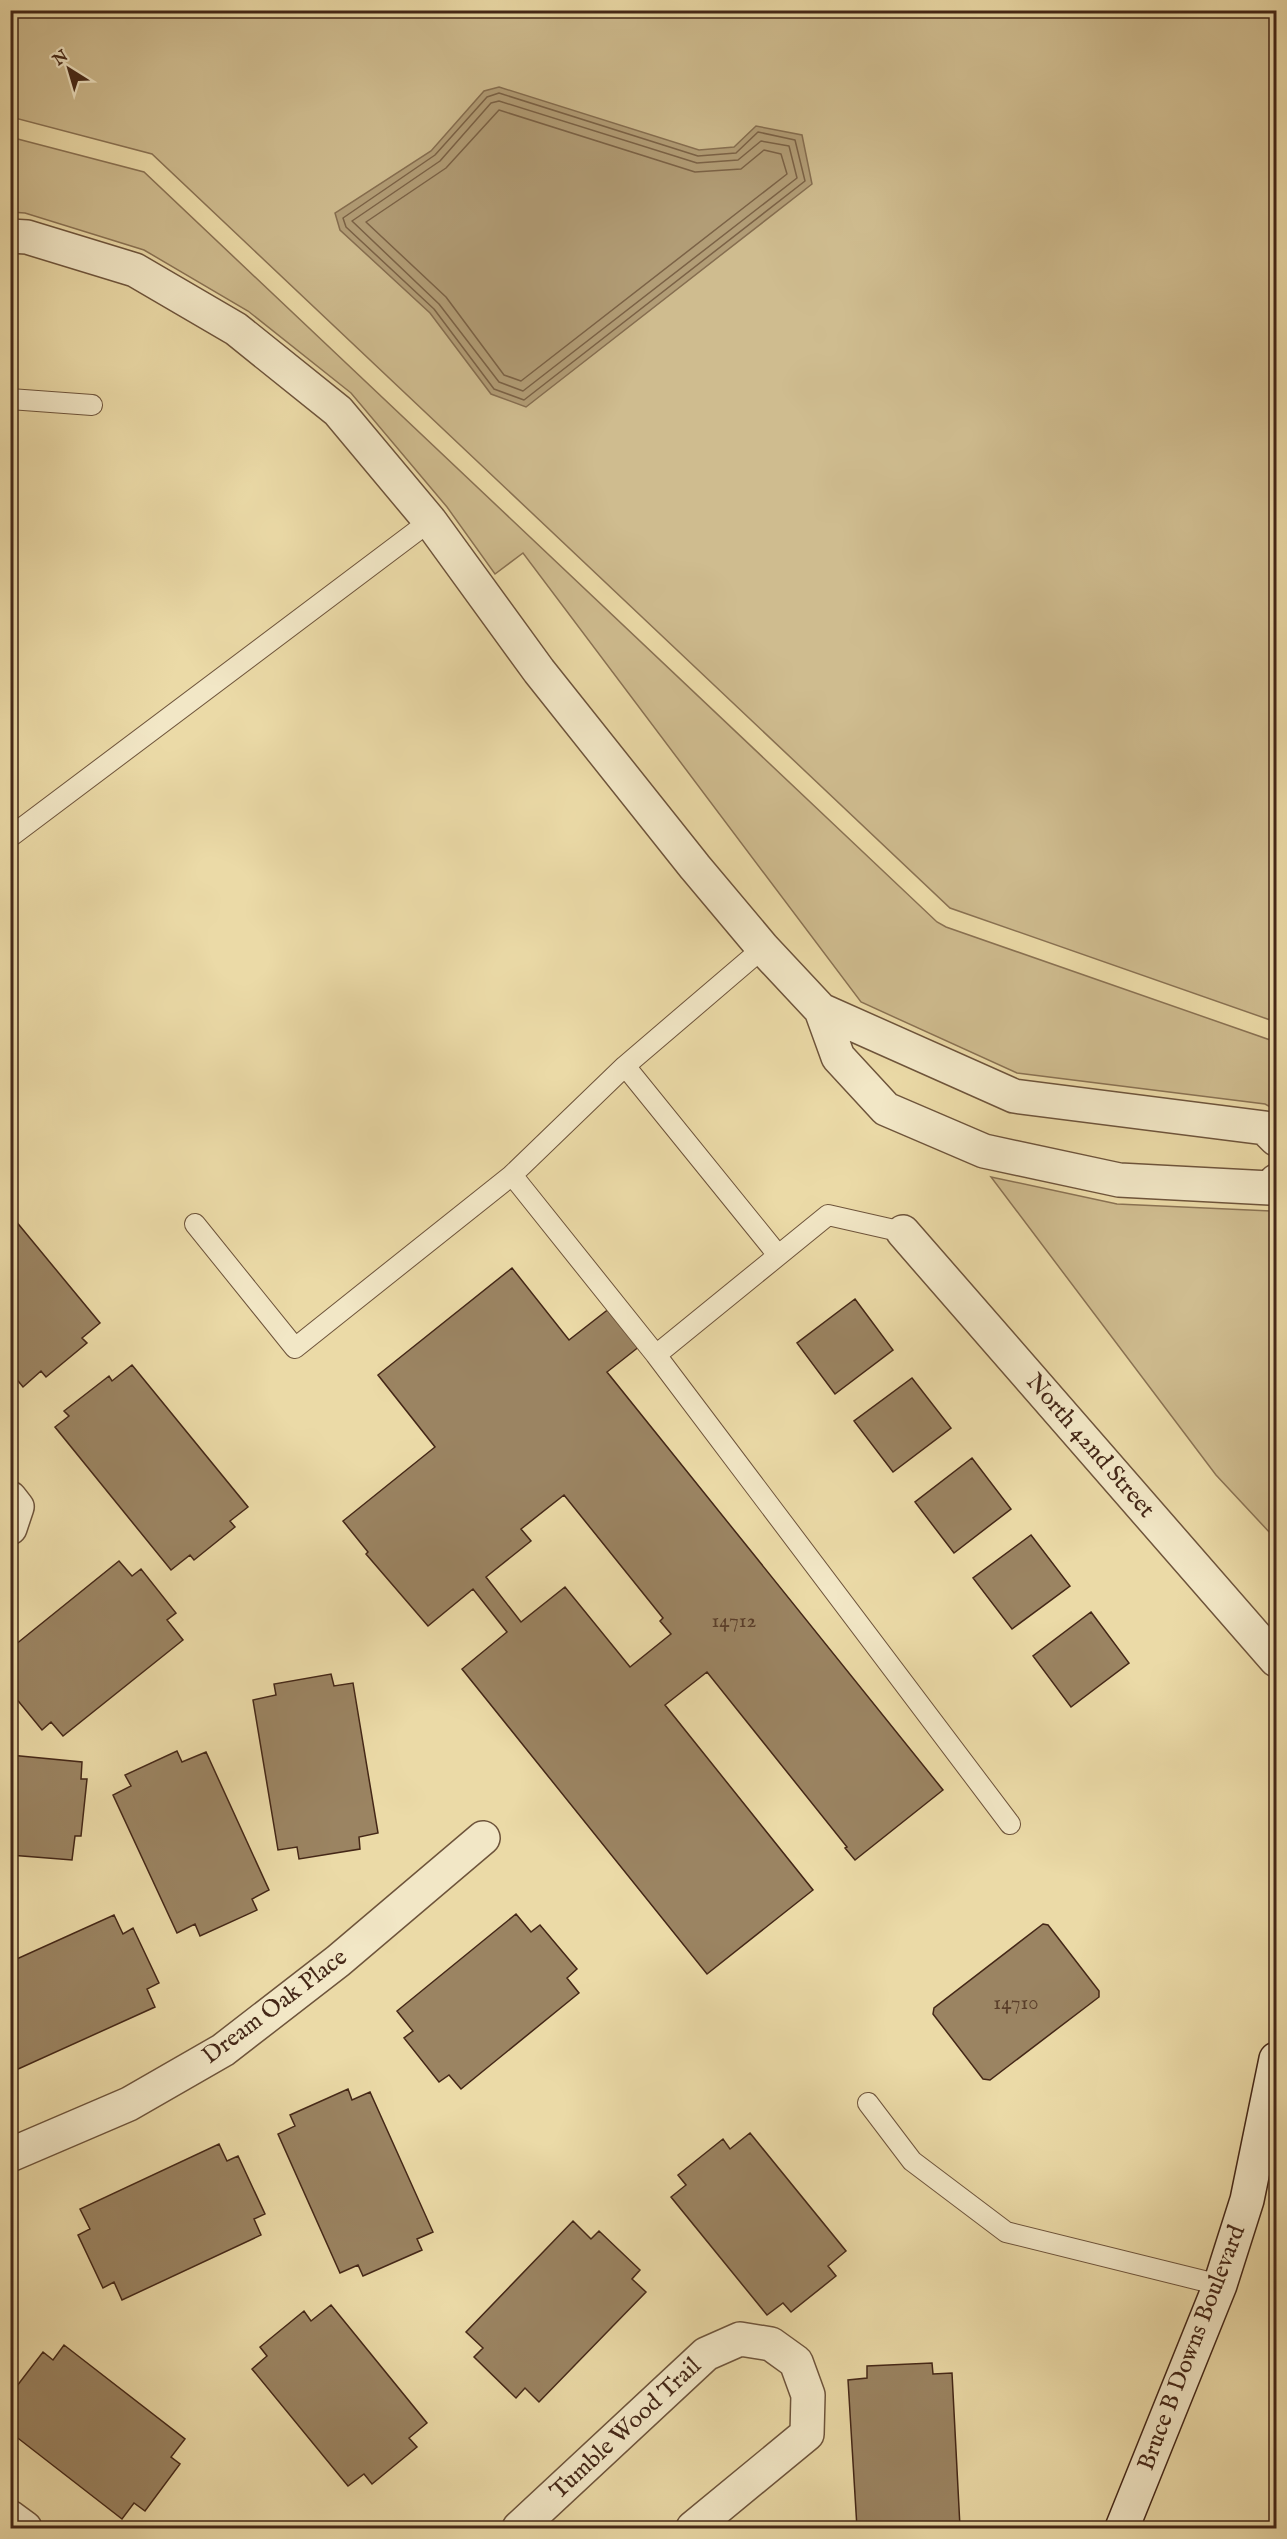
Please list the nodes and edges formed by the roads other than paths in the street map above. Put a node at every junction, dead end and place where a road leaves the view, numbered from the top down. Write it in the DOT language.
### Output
graph roads {
  1 [pos="10,236"];
  2 [pos="10,399"];
  3 [pos="92,405"];
  4 [pos="430,521"];
  5 [pos="10,837"];
  6 [pos="763,948"];
  7 [pos="821,1010"];
  8 [pos="625,1066"];
  9 [pos="1276,1139"];
  10 [pos="512,1175"];
  11 [pos="1276,1181"];
  12 [pos="195,1224"];
  13 [pos="903,1233"];
  14 [pos="778,1255"];
  15 [pos="656,1355"];
  16 [pos="10,1497"];
  17 [pos="10,1528"];
  18 [pos="1276,1660"];
  19 [pos="1010,1824"];
  20 [pos="483,1838"];
  21 [pos="1276,2059"];
  22 [pos="868,2103"];
  23 [pos="10,2155"];
  24 [pos="1220,2286"];
  25 [pos="10,2517"];
  26 [pos="537,2522"];
  27 [pos="25,2529"];
  28 [pos="693,2529"];
  29 [pos="1122,2529"];
  1 -- 4 [label="street"];
  2 -- 3 [label="lane"];
  4 -- 5 [label="lane"];
  4 -- 6 [label="street"];
  6 -- 7 [label="street"];
  6 -- 8 [label="lane"];
  7 -- 9 [label="street"];
  7 -- 11 [label="street"];
  8 -- 10 [label="lane"];
  8 -- 14 [label="lane"];
  10 -- 12 [label="lane"];
  10 -- 15 [label="lane"];
  13 -- 14 [label="lane"];
  13 -- 18 [label="street, North 42nd Street"];
  14 -- 15 [label="lane"];
  15 -- 19 [label="lane"];
  16 -- 17 [label="street"];
  20 -- 23 [label="street, Dream Oak Place"];
  21 -- 24 [label="street, Bruce B Downs Boulevard"];
  22 -- 24 [label="lane"];
  24 -- 29 [label="street, Bruce B Downs Boulevard"];
  25 -- 27 [label="street"];
  26 -- 28 [label="street, Tumble Wood Trail"];
}
